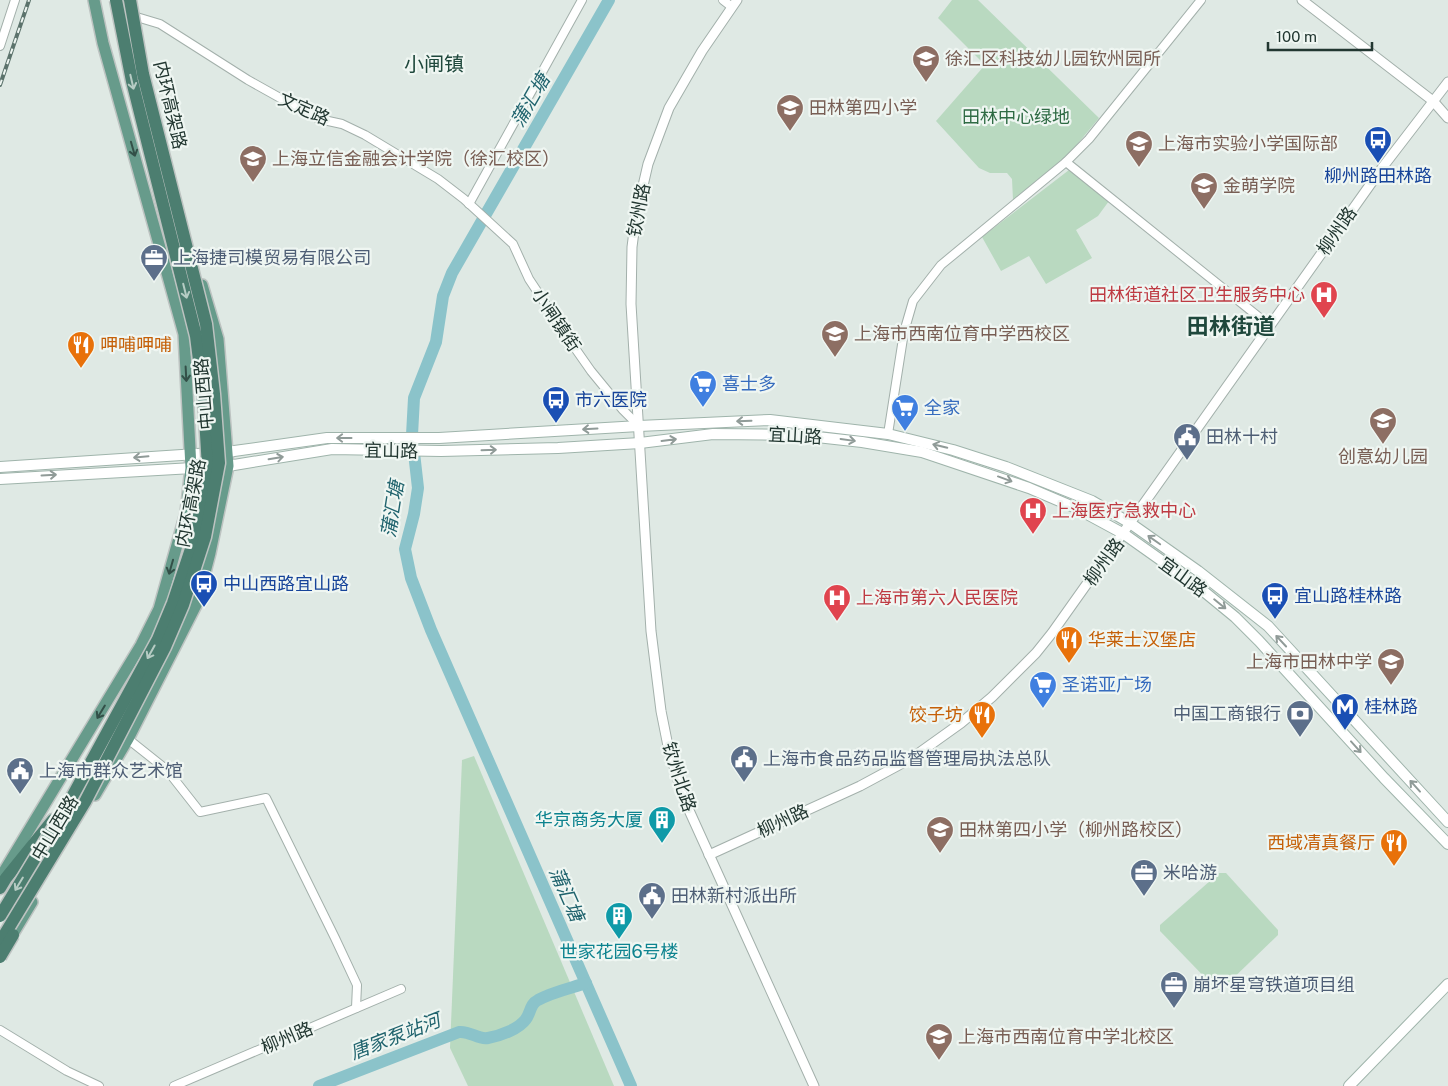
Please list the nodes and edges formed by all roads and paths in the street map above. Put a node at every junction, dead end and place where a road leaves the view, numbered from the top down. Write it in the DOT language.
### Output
graph roads {
  1 [pos="15,0"];
  2 [pos="94,0"];
  3 [pos="116,0"];
  4 [pos="121,0"];
  5 [pos="130,0"];
  6 [pos="582,0"];
  7 [pos="723,0"];
  8 [pos="1201,0"];
  9 [pos="1302,0"];
  10 [pos="735,4"];
  11 [pos="125,14"];
  12 [pos="0,46"];
  13 [pos="1448,82"];
  14 [pos="1433,101"];
  15 [pos="1448,118"];
  16 [pos="1066,162"];
  17 [pos="469,204"];
  18 [pos="479,212"];
  19 [pos="1270,326"];
  20 [pos="639,426"];
  21 [pos="888,434"];
  22 [pos="640,443"];
  23 [pos="226,452"];
  24 [pos="190,453"];
  25 [pos="228,466"];
  26 [pos="0,468"];
  27 [pos="191,468"];
  28 [pos="0,478"];
  29 [pos="1130,523"];
  30 [pos="1124,534"];
  31 [pos="128,739"];
  32 [pos="72,796"];
  33 [pos="88,797"];
  34 [pos="1448,822"];
  35 [pos="1448,844"];
  36 [pos="709,855"];
  37 [pos="0,878"];
  38 [pos="0,888"];
  39 [pos="0,916"];
  40 [pos="0,942"];
  41 [pos="0,956"];
  42 [pos="1448,984"];
  43 [pos="401,989"];
  44 [pos="356,1008"];
  45 [pos="0,1030"];
  46 [pos="99,1086"];
  47 [pos="174,1086"];
  48 [pos="814,1086"];
  49 [pos="1349,1086"];
  1 -- 12 [label="street"];
  2 -- 24 [label="main road, 中山西路, one-way"];
  3 -- 32 [label="highway, 内环高架路, one-way, bridge"];
  4 -- 11 [label="main road, 中山西路"];
  5 -- 33 [label="highway, 内环高架路, bridge"];
  6 -- 17 [label="street"];
  7 -- 10 [label="street"];
  8 -- 16 [label="street"];
  9 -- 14 [label="street"];
  10 -- 20 [label="street, 钦州路"];
  11 -- 17 [label="street, 文定路"];
  11 -- 23 [label="main road, 中山西路"];
  13 -- 14 [label="street, 柳州路"];
  14 -- 15 [label="street"];
  14 -- 19 [label="street, 柳州路"];
  16 -- 19 [label="street"];
  16 -- 21 [label="street"];
  17 -- 18 [label="street, 文定路"];
  18 -- 20 [label="street, 小闸镇街"];
  19 -- 29 [label="street, 柳州路"];
  21 -- 20 [label="main road, 宜山路, one-way"];
  20 -- 22 [label="street, 钦州路"];
  20 -- 23 [label="main road, 宜山路, one-way"];
  29 -- 21 [label="main road, 宜山路, one-way"];
  25 -- 22 [label="main road, 宜山路, one-way"];
  22 -- 30 [label="main road, 宜山路, one-way"];
  22 -- 36 [label="street, 钦州北路"];
  23 -- 24 [label="main road, 宜山路"];
  23 -- 25 [label="main road, 中山西路"];
  24 -- 26 [label="main road, 宜山路, one-way"];
  24 -- 27 [label="main road, 中山西路"];
  25 -- 27 [label="main road, 宜山路"];
  25 -- 31 [label="main road, 中山西路"];
  28 -- 27 [label="main road, 宜山路, one-way"];
  27 -- 37 [label="main road, 中山西路, one-way"];
  29 -- 30 [label="street, 柳州路"];
  34 -- 29 [label="main road, 宜山路, one-way"];
  30 -- 35 [label="main road, 宜山路, one-way"];
  30 -- 36 [label="street, 柳州路"];
  31 -- 41 [label="main road, 中山西路"];
  31 -- 44 [label="street"];
  32 -- 38 [label="highway, bridge"];
  32 -- 39 [label="highway, 内环高架路, one-way, bridge"];
  33 -- 40 [label="highway, 内环高架路, bridge"];
  33 -- 41 [label="highway, bridge"];
  36 -- 48 [label="street, 钦州北路"];
  42 -- 49 [label="main road"];
  43 -- 44 [label="street, 柳州路"];
  44 -- 47 [label="street, 柳州路"];
  45 -- 46 [label="street"];
}
